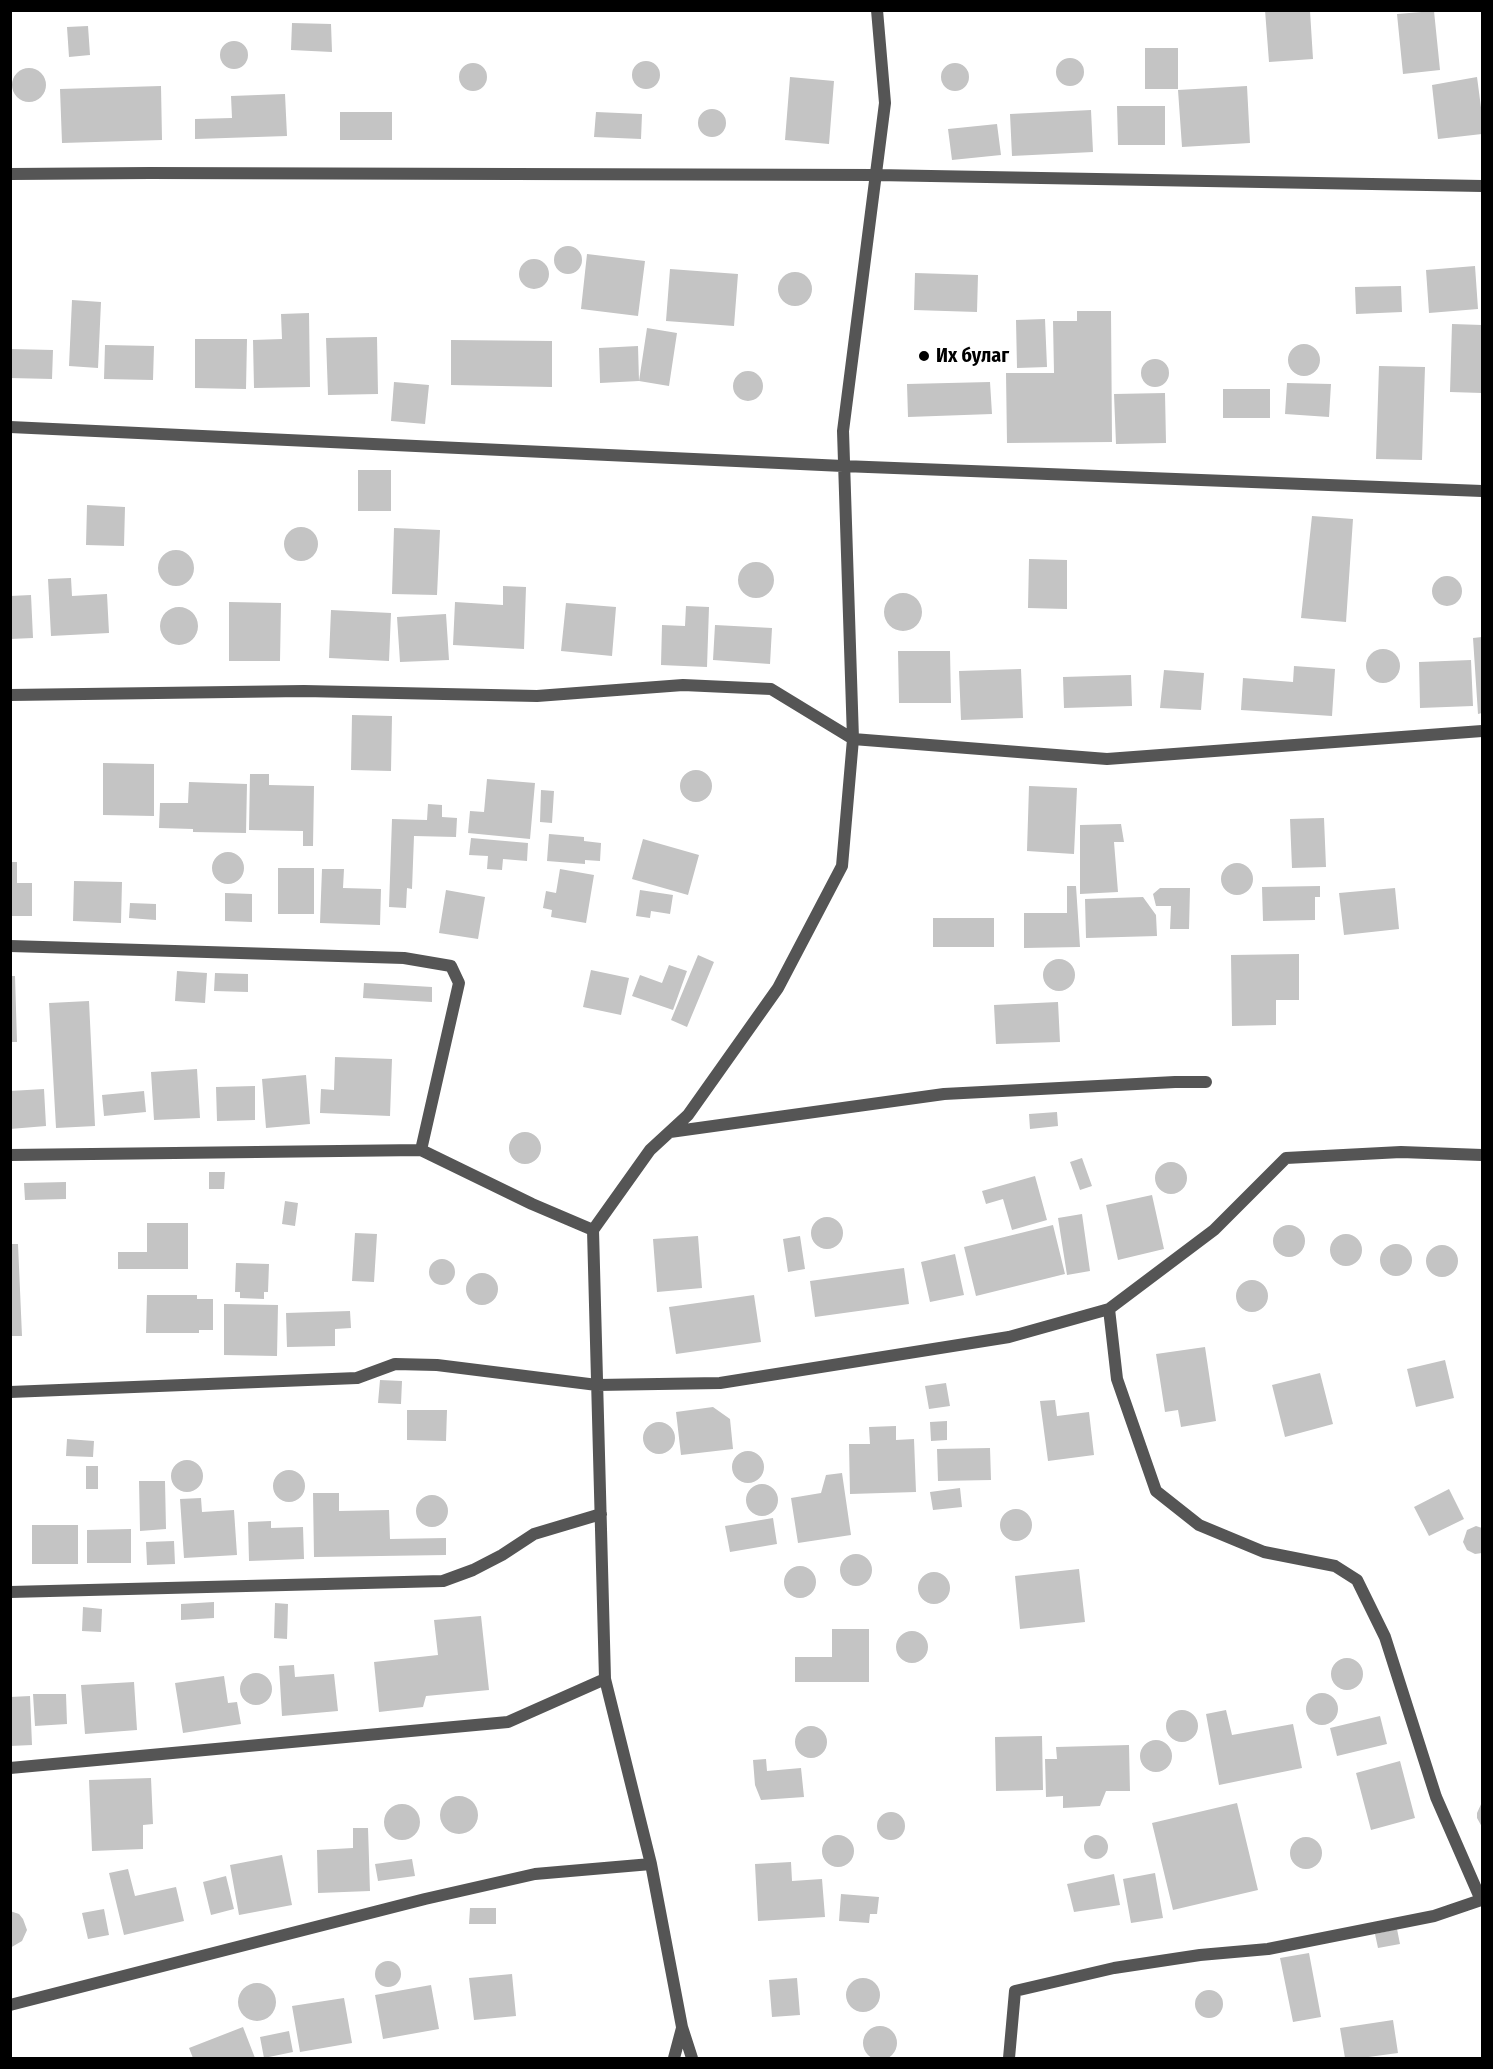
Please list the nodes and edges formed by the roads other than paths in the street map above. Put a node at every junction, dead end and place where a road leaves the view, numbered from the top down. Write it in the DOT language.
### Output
graph roads {
  1 [pos="877,10"];
  2 [pos="10,174"];
  3 [pos="876,175"];
  4 [pos="1482,186"];
  5 [pos="10,427"];
  6 [pos="843,466"];
  7 [pos="1482,491"];
  8 [pos="10,695"];
  9 [pos="1482,731"];
  10 [pos="853,739"];
  11 [pos="10,946"];
  12 [pos="1206,1082"];
  13 [pos="670,1132"];
  14 [pos="421,1150"];
  15 [pos="10,1155"];
  16 [pos="1482,1155"];
  17 [pos="593,1230"];
  18 [pos="1109,1309"];
  19 [pos="597,1385"];
  20 [pos="10,1392"];
  21 [pos="601,1514"];
  22 [pos="10,1592"];
  23 [pos="605,1679"];
  24 [pos="10,1768"];
  25 [pos="651,1864"];
  26 [pos="1482,1900"];
  27 [pos="10,2005"];
  28 [pos="682,2027"];
  29 [pos="674,2058"];
  30 [pos="692,2058"];
  31 [pos="1009,2058"];
  1 -- 3 [label="street"];
  2 -- 3 [label="street"];
  3 -- 4 [label="street"];
  3 -- 6 [label="street"];
  5 -- 6 [label="street"];
  6 -- 7 [label="street"];
  6 -- 10 [label="street"];
  8 -- 10 [label="street"];
  9 -- 10 [label="street"];
  10 -- 13 [label="street"];
  11 -- 14 [label="street"];
  12 -- 13 [label="street"];
  13 -- 17 [label="street"];
  14 -- 15 [label="street"];
  14 -- 17 [label="street"];
  16 -- 18 [label="street"];
  17 -- 19 [label="street"];
  18 -- 19 [label="street"];
  18 -- 26 [label="street"];
  19 -- 20 [label="street"];
  19 -- 21 [label="street"];
  21 -- 22 [label="street"];
  21 -- 23 [label="street"];
  23 -- 24 [label="street"];
  23 -- 25 [label="street"];
  25 -- 27 [label="street"];
  25 -- 28 [label="street"];
  26 -- 31 [label="street"];
  28 -- 29 [label="street"];
  28 -- 30 [label="street"];
}
